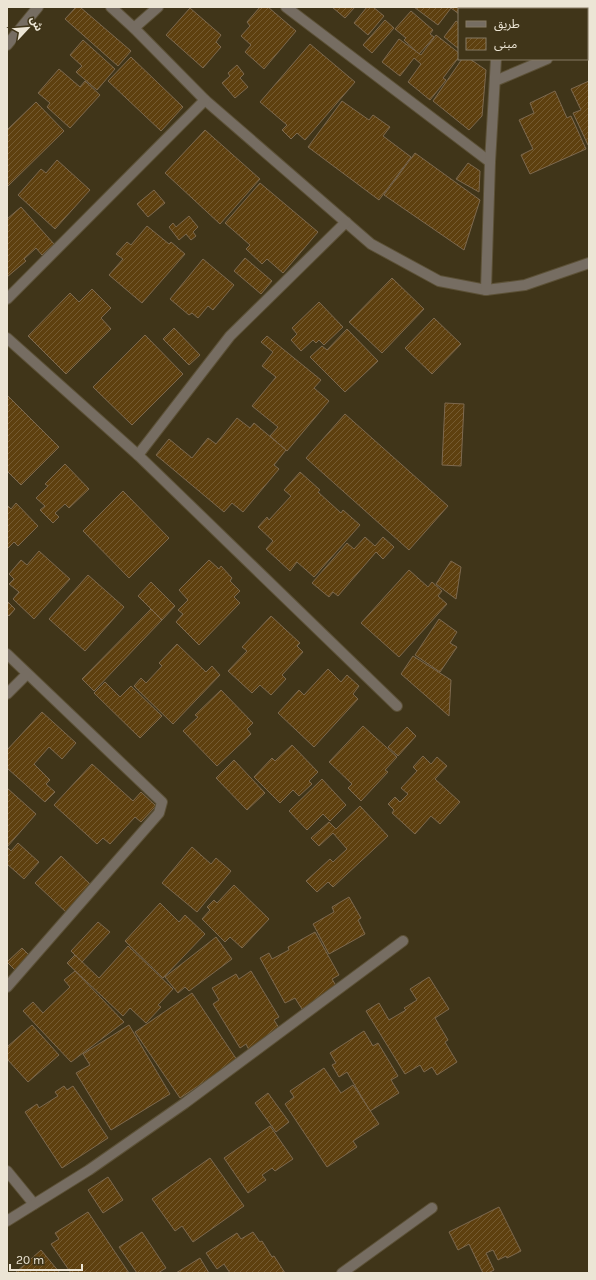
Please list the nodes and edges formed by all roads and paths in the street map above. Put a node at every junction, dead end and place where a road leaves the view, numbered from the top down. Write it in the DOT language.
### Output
graph roads {
  1 [pos="38,7"];
  2 [pos="111,7"];
  3 [pos="158,7"];
  4 [pos="286,7"];
  5 [pos="134,28"];
  6 [pos="7,45"];
  7 [pos="496,60"];
  8 [pos="545,60"];
  9 [pos="495,81"];
  10 [pos="205,100"];
  11 [pos="490,162"];
  12 [pos="346,222"];
  13 [pos="589,263"];
  14 [pos="486,290"];
  15 [pos="7,299"];
  16 [pos="7,338"];
  17 [pos="138,455"];
  18 [pos="7,654"];
  19 [pos="27,674"];
  20 [pos="7,694"];
  21 [pos="397,706"];
  22 [pos="403,941"];
  23 [pos="7,987"];
  24 [pos="7,1171"];
  25 [pos="34,1204"];
  26 [pos="432,1208"];
  27 [pos="7,1221"];
  28 [pos="342,1273"];
  1 -- 6 [label="street"];
  2 -- 5 [label="street"];
  3 -- 5 [label="street"];
  4 -- 11 [label="street"];
  5 -- 10 [label="street"];
  7 -- 9 [label="street"];
  8 -- 9 [label="street"];
  9 -- 11 [label="street"];
  10 -- 12 [label="street"];
  10 -- 15 [label="street"];
  11 -- 14 [label="street"];
  12 -- 14 [label="street"];
  12 -- 17 [label="street"];
  13 -- 14 [label="street"];
  16 -- 17 [label="street"];
  17 -- 21 [label="street"];
  18 -- 19 [label="street"];
  19 -- 20 [label="street"];
  19 -- 23 [label="street"];
  22 -- 25 [label="street"];
  24 -- 25 [label="street"];
  25 -- 27 [label="street"];
  26 -- 28 [label="street"];
}
